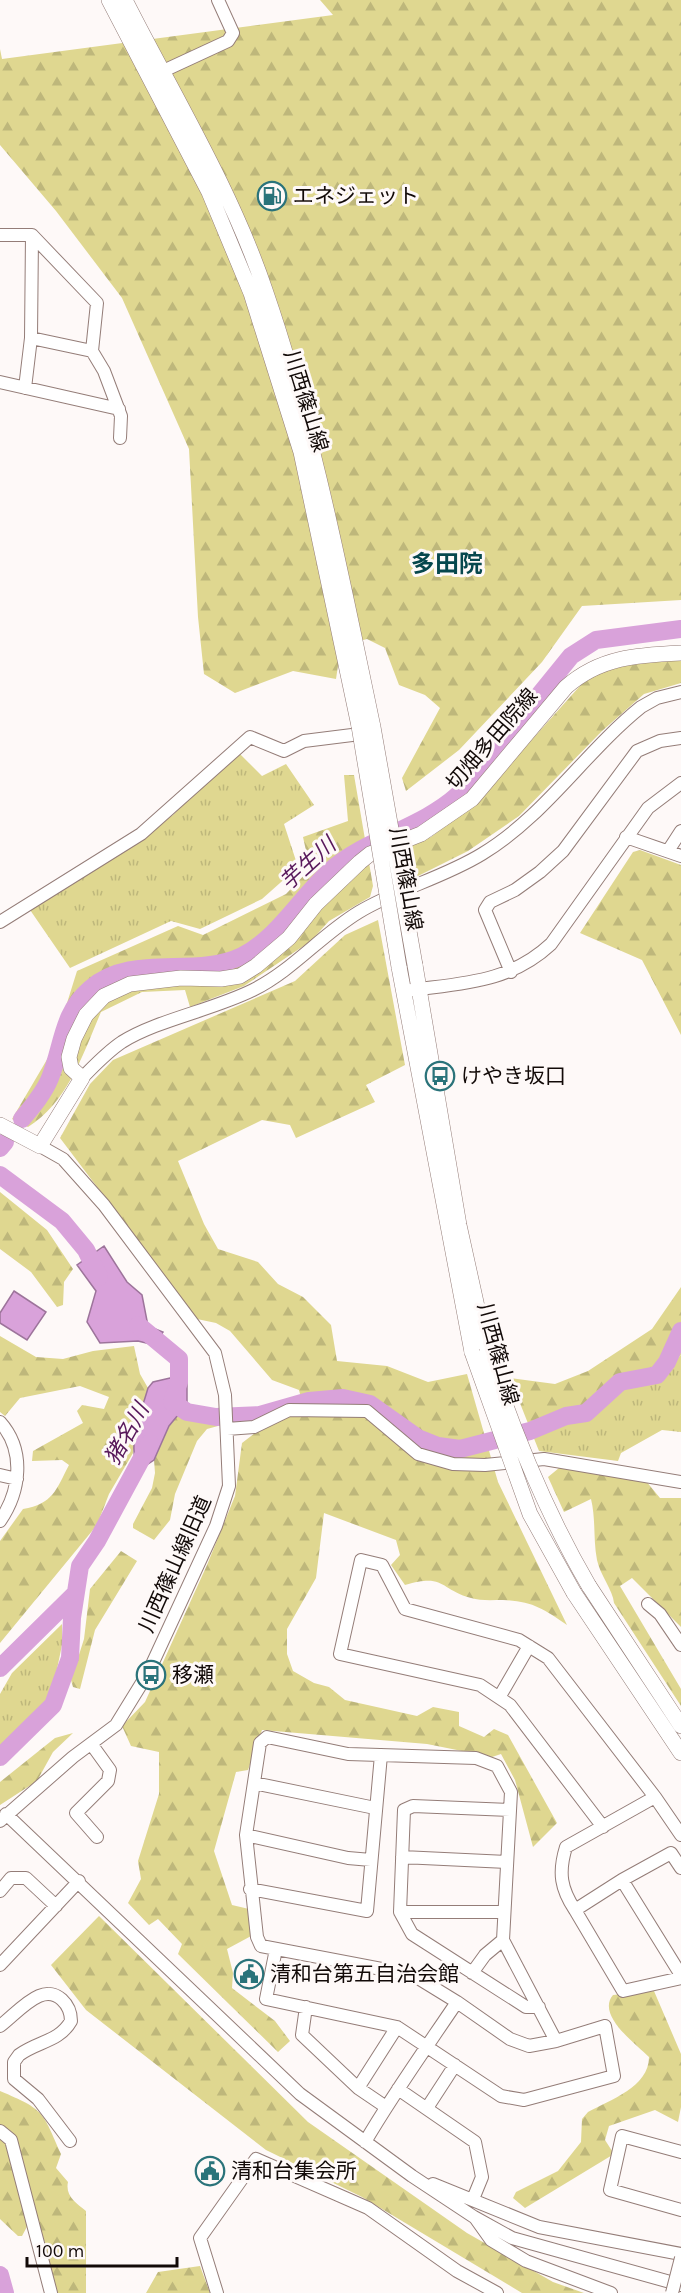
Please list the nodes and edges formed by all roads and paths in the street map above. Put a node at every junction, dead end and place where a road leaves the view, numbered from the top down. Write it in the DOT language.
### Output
graph roads {
  1 [pos="109,0"];
  2 [pos="125,0"];
  3 [pos="218,0"];
  4 [pos="161,72"];
  5 [pos="0,235"];
  6 [pos="32,235"];
  7 [pos="31,338"];
  8 [pos="92,351"];
  9 [pos="0,382"];
  10 [pos="25,388"];
  11 [pos="118,410"];
  12 [pos="120,438"];
  13 [pos="681,653"];
  14 [pos="681,692"];
  15 [pos="364,729"];
  16 [pos="681,738"];
  17 [pos="681,783"];
  18 [pos="681,831"];
  19 [pos="626,837"];
  20 [pos="668,851"];
  21 [pos="681,856"];
  22 [pos="0,922"];
  23 [pos="511,972"];
  24 [pos="412,990"];
  25 [pos="82,1078"];
  26 [pos="0,1125"];
  27 [pos="40,1146"];
  28 [pos="480,1352"];
  29 [pos="226,1421"];
  30 [pos="0,1422"];
  31 [pos="0,1475"];
  32 [pos="17,1479"];
  33 [pos="681,1482"];
  34 [pos="0,1521"];
  35 [pos="648,1604"];
  36 [pos="681,1645"];
  37 [pos="529,1646"];
  38 [pos="500,1696"];
  39 [pos="681,1726"];
  40 [pos="92,1745"];
  41 [pos="681,1753"];
  42 [pos="381,1755"];
  43 [pos="254,1783"];
  44 [pos="655,1797"];
  45 [pos="375,1808"];
  46 [pos="510,1810"];
  47 [pos="3,1818"];
  48 [pos="603,1827"];
  49 [pos="246,1835"];
  50 [pos="681,1835"];
  51 [pos="98,1838"];
  52 [pos="676,1850"];
  53 [pos="402,1857"];
  54 [pos="371,1860"];
  55 [pos="507,1862"];
  56 [pos="681,1868"];
  57 [pos="622,1880"];
  58 [pos="79,1881"];
  59 [pos="250,1889"];
  60 [pos="0,1891"];
  61 [pos="56,1906"];
  62 [pos="575,1910"];
  63 [pos="400,1912"];
  64 [pos="504,1912"];
  65 [pos="503,1940"];
  66 [pos="276,1949"];
  67 [pos="0,1965"];
  68 [pos="472,1973"];
  69 [pos="681,1977"];
  70 [pos="457,2002"];
  71 [pos="306,2007"];
  72 [pos="539,2007"];
  73 [pos="0,2026"];
  74 [pos="397,2027"];
  75 [pos="556,2041"];
  76 [pos="427,2046"];
  77 [pos="455,2065"];
  78 [pos="358,2088"];
  79 [pos="398,2089"];
  80 [pos="386,2107"];
  81 [pos="427,2108"];
  82 [pos="0,2131"];
  83 [pos="70,2141"];
  84 [pos="365,2142"];
  85 [pos="681,2152"];
  86 [pos="412,2176"];
  87 [pos="473,2199"];
  88 [pos="681,2210"];
  89 [pos="474,2217"];
  90 [pos="681,2256"];
  91 [pos="681,2285"];
  92 [pos="51,2293"];
  93 [pos="217,2293"];
  94 [pos="497,2293"];
  95 [pos="611,2293"];
  96 [pos="672,2293"];
  1 -- 15 [label="main road, 川西篠山線"];
  2 -- 4 [label="main road, 川西篠山線"];
  3 -- 4 [label="street"];
  4 -- 15 [label="main road, 川西篠山線"];
  5 -- 6 [label="street"];
  6 -- 7 [label="street"];
  6 -- 8 [label="street"];
  7 -- 8 [label="street"];
  7 -- 10 [label="street"];
  8 -- 11 [label="street"];
  9 -- 10 [label="street"];
  10 -- 11 [label="street"];
  11 -- 12 [label="street"];
  13 -- 25 [label="main road, 切畑多田院線"];
  14 -- 25 [label="street"];
  15 -- 22 [label="street"];
  15 -- 24 [label="main road, 川西篠山線, bridge"];
  16 -- 23 [label="street"];
  17 -- 19 [label="street"];
  18 -- 20 [label="street"];
  19 -- 20 [label="street"];
  19 -- 23 [label="street"];
  20 -- 21 [label="street"];
  23 -- 24 [label="street"];
  24 -- 28 [label="main road, 川西篠山線"];
  25 -- 27 [label="main road"];
  26 -- 27 [label="main road"];
  27 -- 29 [label="street, 川西篠山線旧道"];
  28 -- 39 [label="main road, 川西篠山線, bridge"];
  28 -- 41 [label="main road, 川西篠山線, bridge"];
  29 -- 33 [label="street"];
  29 -- 40 [label="street, 川西篠山線旧道"];
  30 -- 32 [label="street"];
  31 -- 32 [label="street"];
  32 -- 34 [label="street"];
  35 -- 36 [label="street"];
  37 -- 38 [label="street"];
  37 -- 38 [label="street"];
  37 -- 44 [label="street"];
  38 -- 48 [label="street"];
  40 -- 47 [label="street, 川西篠山線旧道"];
  40 -- 51 [label="street"];
  42 -- 43 [label="street"];
  42 -- 45 [label="street"];
  42 -- 46 [label="street"];
  43 -- 45 [label="street"];
  43 -- 49 [label="street"];
  44 -- 48 [label="street"];
  44 -- 50 [label="street"];
  45 -- 54 [label="street"];
  46 -- 53 [label="street"];
  46 -- 55 [label="street"];
  47 -- 58 [label="street"];
  48 -- 62 [label="street"];
  49 -- 54 [label="street"];
  49 -- 59 [label="street"];
  52 -- 56 [label="street"];
  52 -- 57 [label="street"];
  53 -- 55 [label="street"];
  53 -- 63 [label="street"];
  54 -- 59 [label="street"];
  55 -- 64 [label="street"];
  57 -- 62 [label="street"];
  57 -- 69 [label="street"];
  58 -- 61 [label="street"];
  58 -- 84 [label="street"];
  59 -- 66 [label="street"];
  60 -- 61 [label="street"];
  61 -- 67 [label="street"];
  62 -- 69 [label="street"];
  63 -- 64 [label="street"];
  63 -- 68 [label="street"];
  64 -- 65 [label="street"];
  65 -- 68 [label="street"];
  65 -- 72 [label="street"];
  66 -- 70 [label="street"];
  66 -- 71 [label="street"];
  68 -- 72 [label="street"];
  70 -- 75 [label="street"];
  70 -- 76 [label="street"];
  71 -- 74 [label="street"];
  71 -- 78 [label="street"];
  72 -- 75 [label="street"];
  73 -- 83 [label="street"];
  74 -- 76 [label="street"];
  74 -- 78 [label="street"];
  75 -- 77 [label="street"];
  76 -- 77 [label="street"];
  76 -- 79 [label="street"];
  77 -- 81 [label="street"];
  78 -- 80 [label="street"];
  79 -- 80 [label="street"];
  79 -- 81 [label="street"];
  80 -- 84 [label="street"];
  81 -- 87 [label="street"];
  82 -- 92 [label="street"];
  84 -- 86 [label="street"];
  85 -- 88 [label="street"];
  86 -- 87 [label="street"];
  86 -- 89 [label="street"];
  87 -- 90 [label="street"];
  89 -- 91 [label="street"];
  89 -- 95 [label="street"];
  90 -- 96 [label="street, bridge"];
  93 -- 94 [label="street"];
}
